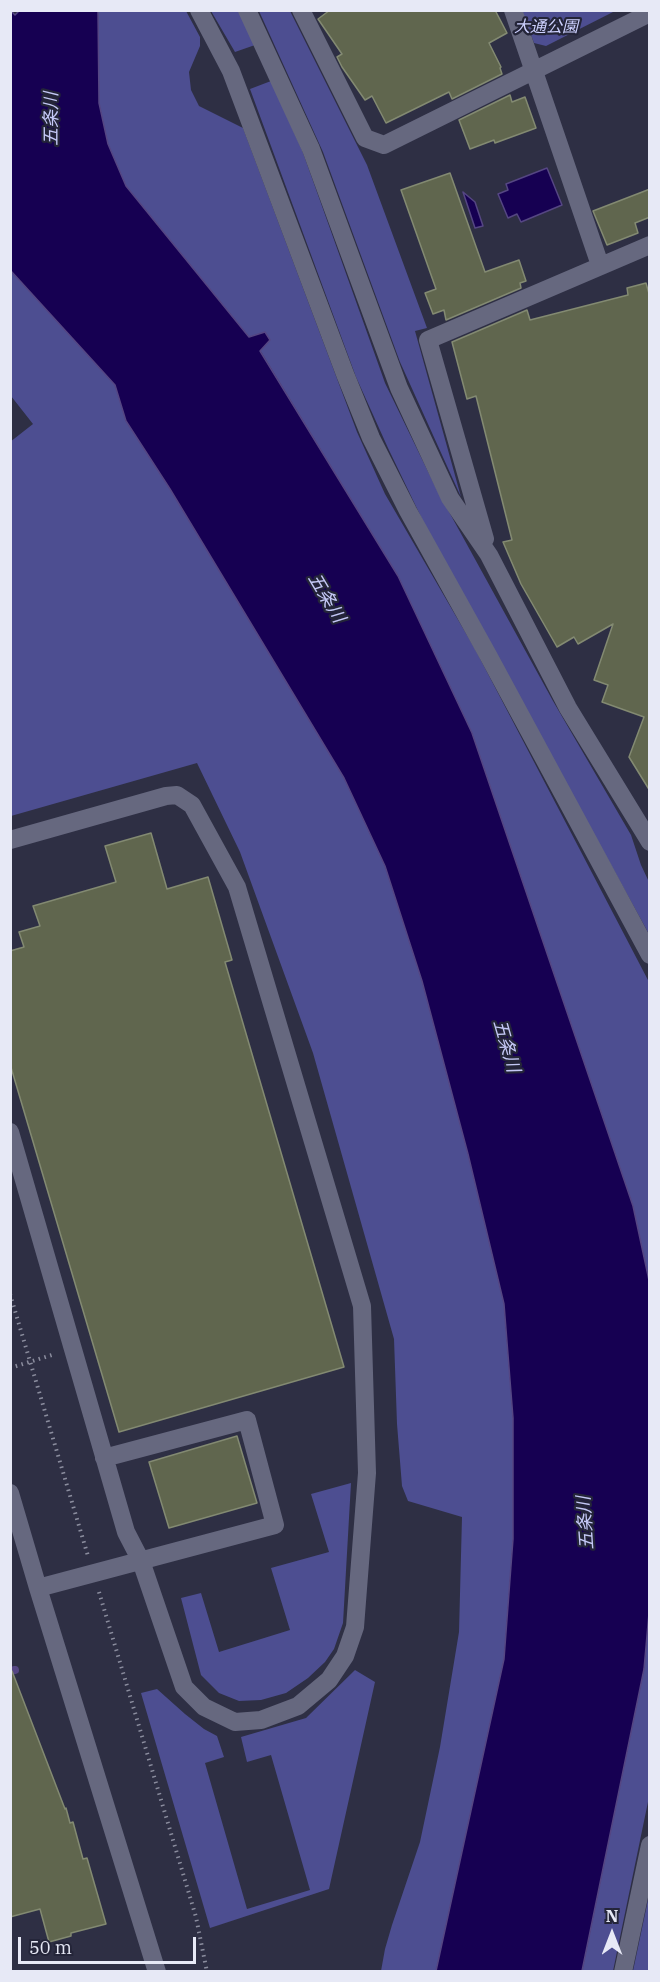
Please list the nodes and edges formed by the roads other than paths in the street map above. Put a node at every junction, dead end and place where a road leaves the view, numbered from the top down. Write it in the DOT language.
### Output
graph roads {
  1 [pos="199,10"];
  2 [pos="513,10"];
  3 [pos="301,11"];
  4 [pos="248,12"];
  5 [pos="650,13"];
  6 [pos="533,72"];
  7 [pos="650,245"];
  8 [pos="600,265"];
  9 [pos="489,555"];
  10 [pos="10,840"];
  11 [pos="650,842"];
  12 [pos="650,955"];
  13 [pos="10,1132"];
  14 [pos="104,1458"];
  15 [pos="10,1493"];
  16 [pos="141,1561"];
  17 [pos="44,1586"];
  18 [pos="650,1845"];
  19 [pos="152,1967"];
  20 [pos="623,1971"];
  1 -- 12 [label="street"];
  2 -- 6 [label="street"];
  3 -- 6 [label="street"];
  4 -- 9 [label="street"];
  5 -- 6 [label="street"];
  6 -- 8 [label="street"];
  7 -- 8 [label="street"];
  8 -- 9 [label="street"];
  9 -- 11 [label="street"];
  10 -- 16 [label="street"];
  13 -- 14 [label="street"];
  14 -- 16 [label="street"];
  14 -- 16 [label="street"];
  15 -- 17 [label="street"];
  16 -- 17 [label="street"];
  17 -- 19 [label="street"];
  18 -- 20 [label="street"];
}
